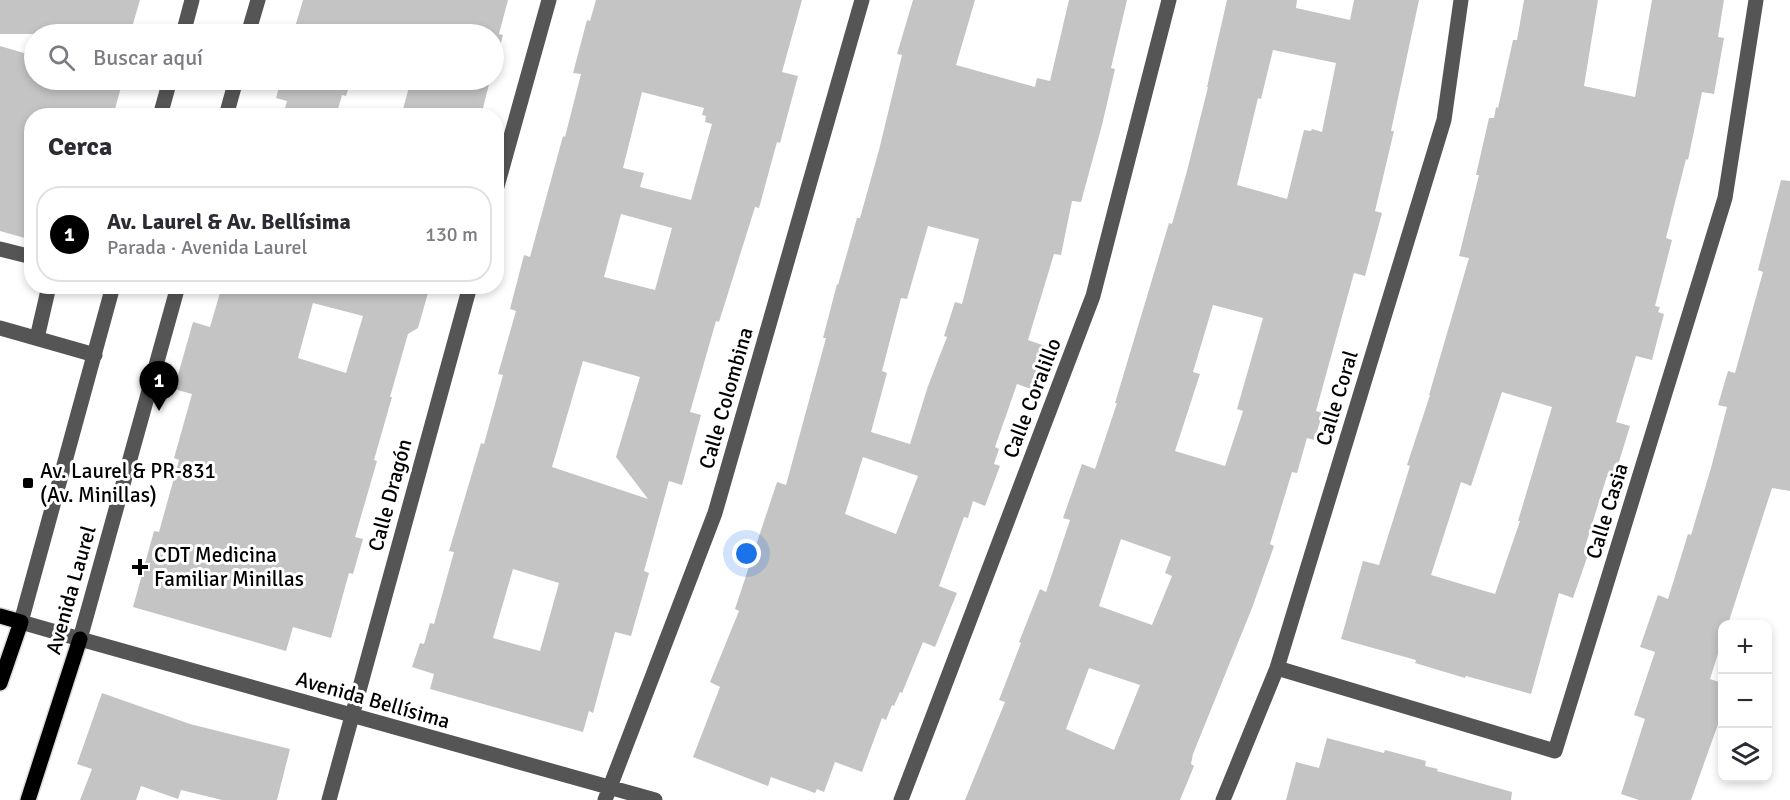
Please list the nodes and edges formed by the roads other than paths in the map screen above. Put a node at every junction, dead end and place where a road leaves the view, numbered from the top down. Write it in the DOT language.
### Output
graph roads {
  1 [pos="192,0"];
  2 [pos="258,0"];
  3 [pos="549,0"];
  4 [pos="862,0"];
  5 [pos="1169,0"];
  6 [pos="1461,0"];
  7 [pos="1756,0"];
  8 [pos="186,24"];
  9 [pos="252,24"];
  10 [pos="167,90"];
  11 [pos="233,90"];
  12 [pos="162,108"];
  13 [pos="228,108"];
  14 [pos="504,161"];
  15 [pos="0,249"];
  16 [pos="24,255"];
  17 [pos="47,294"];
  18 [pos="111,294"];
  19 [pos="176,294"];
  20 [pos="468,294"];
  21 [pos="0,328"];
  22 [pos="37,338"];
  23 [pos="95,355"];
  24 [pos="0,616"];
  25 [pos="21,622"];
  26 [pos="80,639"];
  27 [pos="1277,668"];
  28 [pos="0,683"];
  29 [pos="351,715"];
  30 [pos="607,794"];
  31 [pos="28,800"];
  32 [pos="329,800"];
  33 [pos="655,800"];
  34 [pos="901,800"];
  35 [pos="1222,800"];
  1 -- 8 [label="street"];
  2 -- 9 [label="street"];
  3 -- 14 [label="street"];
  4 -- 30 [label="street, Calle Colombina"];
  5 -- 34 [label="street, Calle Coralillo"];
  6 -- 27 [label="street, Calle Coral"];
  7 -- 27 [label="street, Calle Casia"];
  10 -- 12 [label="street"];
  11 -- 13 [label="street"];
  15 -- 16 [label="street"];
  17 -- 22 [label="street"];
  18 -- 23 [label="street, Avenida Laurel"];
  19 -- 26 [label="street, Avenida Laurel"];
  20 -- 29 [label="street, Calle Dragón"];
  21 -- 22 [label="street"];
  22 -- 23 [label="street"];
  23 -- 25 [label="street, Avenida Laurel"];
  24 -- 25 [label="main road"];
  25 -- 26 [label="street, Avenida Bellísima"];
  25 -- 28 [label="main road, Avenida Laurel"];
  26 -- 29 [label="street, Avenida Bellísima"];
  26 -- 31 [label="main road, Avenida Laurel"];
  27 -- 35 [label="street, Calle Coral"];
  29 -- 30 [label="street, Avenida Bellísima"];
  29 -- 32 [label="street, Calle Dragón"];
  30 -- 33 [label="street, Avenida Bellísima"];
}
